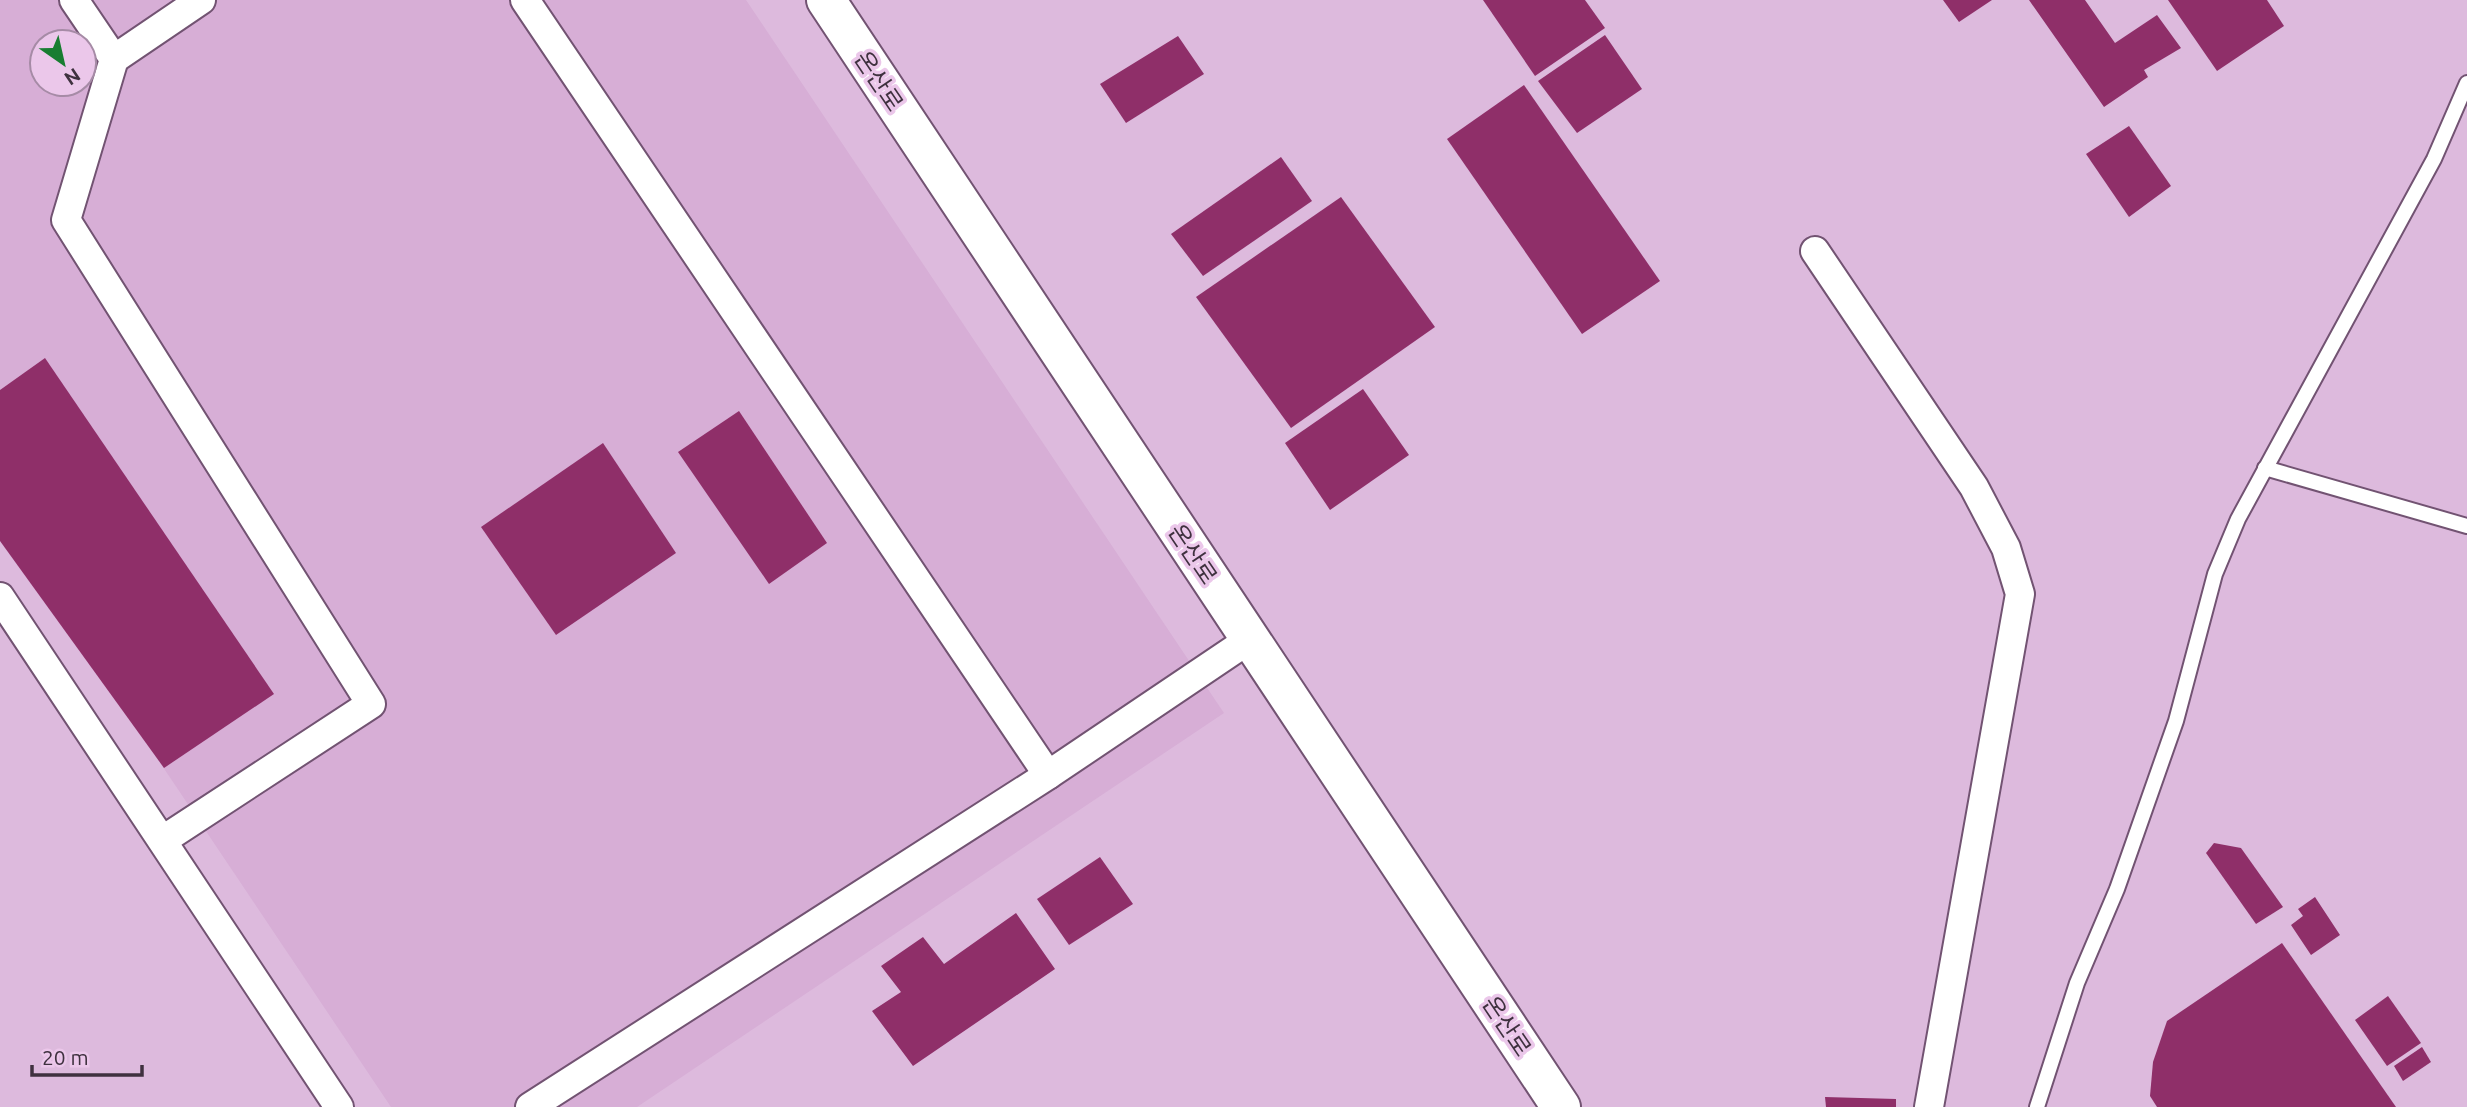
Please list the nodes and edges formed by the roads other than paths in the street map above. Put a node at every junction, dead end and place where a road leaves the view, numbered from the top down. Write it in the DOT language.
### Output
graph roads {
  1 [pos="74,0"];
  2 [pos="201,0"];
  3 [pos="525,0"];
  4 [pos="826,0"];
  5 [pos="114,59"];
  6 [pos="2467,83"];
  7 [pos="1815,251"];
  8 [pos="2265,468"];
  9 [pos="2467,526"];
  10 [pos="0,597"];
  11 [pos="1250,639"];
  12 [pos="1048,775"];
  13 [pos="163,839"];
  14 [pos="339,1107"];
  15 [pos="530,1107"];
  16 [pos="1561,1107"];
  17 [pos="1928,1107"];
  18 [pos="2037,1107"];
  1 -- 5 [label="street"];
  2 -- 5 [label="street"];
  3 -- 12 [label="street"];
  4 -- 11 [label="street, 온산로"];
  5 -- 13 [label="street"];
  6 -- 8 [label="lane"];
  7 -- 17 [label="street"];
  8 -- 9 [label="lane"];
  8 -- 18 [label="lane"];
  10 -- 13 [label="street"];
  11 -- 12 [label="street"];
  11 -- 16 [label="street, 온산로"];
  12 -- 15 [label="street"];
  13 -- 14 [label="street"];
}
